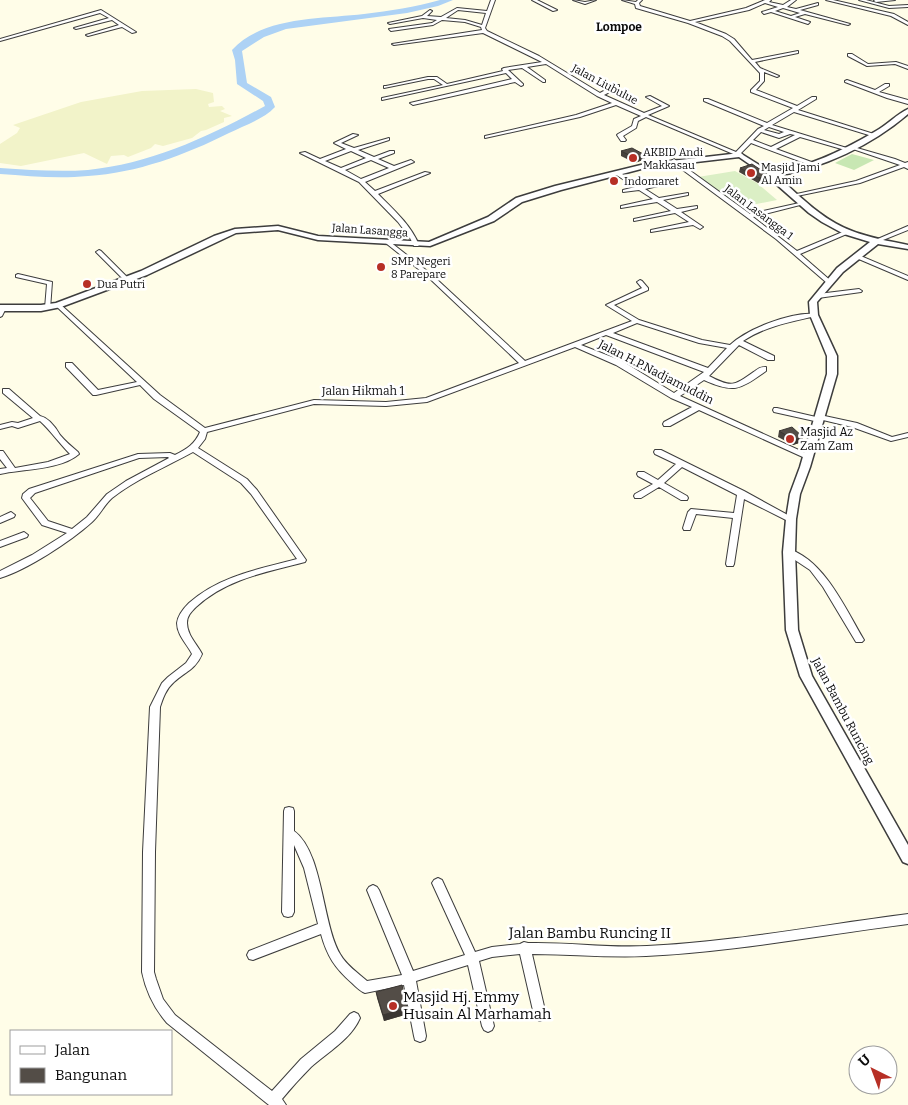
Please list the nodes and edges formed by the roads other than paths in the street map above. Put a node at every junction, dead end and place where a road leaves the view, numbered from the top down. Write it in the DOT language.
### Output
graph roads {
  1 [pos="494,0"];
  2 [pos="534,0"];
  3 [pos="575,0"];
  4 [pos="594,0"];
  5 [pos="624,0"];
  6 [pos="794,0"];
  7 [pos="828,0"];
  8 [pos="861,0"];
  9 [pos="893,0"];
  10 [pos="767,1"];
  11 [pos="869,1"];
  12 [pos="638,2"];
  13 [pos="817,4"];
  14 [pos="784,6"];
  15 [pos="908,6"];
  16 [pos="798,9"];
  17 [pos="555,10"];
  18 [pos="430,11"];
  19 [pos="771,11"];
  20 [pos="488,12"];
  21 [pos="806,12"];
  22 [pos="764,13"];
  23 [pos="908,16"];
  24 [pos="791,17"];
  25 [pos="898,17"];
  26 [pos="113,18"];
  27 [pos="424,18"];
  28 [pos="441,20"];
  29 [pos="690,22"];
  30 [pos="390,23"];
  31 [pos="808,23"];
  32 [pos="848,24"];
  33 [pos="908,24"];
  34 [pos="123,25"];
  35 [pos="76,28"];
  36 [pos="484,29"];
  37 [pos="392,30"];
  38 [pos="134,32"];
  39 [pos="88,34"];
  40 [pos="0,40"];
  41 [pos="394,44"];
  42 [pos="796,52"];
  43 [pos="850,54"];
  44 [pos="753,62"];
  45 [pos="546,63"];
  46 [pos="524,66"];
  47 [pos="908,68"];
  48 [pos="760,69"];
  49 [pos="506,72"];
  50 [pos="777,76"];
  51 [pos="465,80"];
  52 [pos="515,80"];
  53 [pos="544,81"];
  54 [pos="847,81"];
  55 [pos="406,83"];
  56 [pos="445,84"];
  57 [pos="521,85"];
  58 [pos="887,85"];
  59 [pos="617,86"];
  60 [pos="386,87"];
  61 [pos="478,87"];
  62 [pos="420,90"];
  63 [pos="875,92"];
  64 [pos="599,94"];
  65 [pos="648,97"];
  66 [pos="433,98"];
  67 [pos="814,98"];
  68 [pos="384,99"];
  69 [pos="706,100"];
  70 [pos="908,102"];
  71 [pos="413,103"];
  72 [pos="616,103"];
  73 [pos="795,109"];
  74 [pos="908,111"];
  75 [pos="644,115"];
  76 [pos="767,125"];
  77 [pos="760,130"];
  78 [pos="789,132"];
  79 [pos="355,135"];
  80 [pos="800,135"];
  81 [pos="874,135"];
  82 [pos="487,137"];
  83 [pos="387,139"];
  84 [pos="623,140"];
  85 [pos="750,141"];
  86 [pos="849,148"];
  87 [pos="771,149"];
  88 [pos="352,150"];
  89 [pos="392,152"];
  90 [pos="303,153"];
  91 [pos="738,155"];
  92 [pos="373,159"];
  93 [pos="319,161"];
  94 [pos="674,161"];
  95 [pos="411,162"];
  96 [pos="815,165"];
  97 [pos="907,165"];
  98 [pos="393,168"];
  99 [pos="341,170"];
  100 [pos="427,172"];
  101 [pos="617,173"];
  102 [pos="771,176"];
  103 [pos="360,181"];
  104 [pos="669,182"];
  105 [pos="641,188"];
  106 [pos="625,192"];
  107 [pos="373,194"];
  108 [pos="686,194"];
  109 [pos="794,196"];
  110 [pos="659,200"];
  111 [pos="802,203"];
  112 [pos="695,206"];
  113 [pos="623,208"];
  114 [pos="675,210"];
  115 [pos="749,216"];
  116 [pos="400,220"];
  117 [pos="636,220"];
  118 [pos="908,228"];
  119 [pos="653,231"];
  120 [pos="847,232"];
  121 [pos="876,241"];
  122 [pos="389,243"];
  123 [pos="416,245"];
  124 [pos="425,245"];
  125 [pos="908,247"];
  126 [pos="99,252"];
  127 [pos="797,253"];
  128 [pos="856,256"];
  129 [pos="18,276"];
  130 [pos="908,278"];
  131 [pos="127,280"];
  132 [pos="640,282"];
  133 [pos="829,282"];
  134 [pos="859,291"];
  135 [pos="818,296"];
  136 [pos="58,305"];
  137 [pos="48,308"];
  138 [pos="1,310"];
  139 [pos="814,315"];
  140 [pos="637,321"];
  141 [pos="604,332"];
  142 [pos="734,344"];
  143 [pos="576,345"];
  144 [pos="771,358"];
  145 [pos="525,364"];
  146 [pos="70,365"];
  147 [pos="763,369"];
  148 [pos="706,374"];
  149 [pos="140,382"];
  150 [pos="6,391"];
  151 [pos="674,396"];
  152 [pos="698,407"];
  153 [pos="777,410"];
  154 [pos="38,418"];
  155 [pos="819,418"];
  156 [pos="667,424"];
  157 [pos="0,427"];
  158 [pos="204,431"];
  159 [pos="908,435"];
  160 [pos="193,449"];
  161 [pos="658,452"];
  162 [pos="0,453"];
  163 [pos="808,456"];
  164 [pos="175,459"];
  165 [pos="681,464"];
  166 [pos="10,468"];
  167 [pos="0,472"];
  168 [pos="641,474"];
  169 [pos="658,484"];
  170 [pos="740,494"];
  171 [pos="638,496"];
  172 [pos="684,498"];
  173 [pos="11,515"];
  174 [pos="736,516"];
  175 [pos="791,519"];
  176 [pos="0,520"];
  177 [pos="687,528"];
  178 [pos="73,532"];
  179 [pos="24,535"];
  180 [pos="0,544"];
  181 [pos="788,552"];
  182 [pos="730,564"];
  183 [pos="0,575"];
  184 [pos="859,640"];
  185 [pos="289,811"];
  186 [pos="289,833"];
  187 [pos="908,858"];
  188 [pos="438,883"];
  189 [pos="374,890"];
  190 [pos="288,912"];
  191 [pos="908,919"];
  192 [pos="325,927"];
  193 [pos="524,947"];
  194 [pos="253,955"];
  195 [pos="472,958"];
  196 [pos="409,977"];
  197 [pos="540,1015"];
  198 [pos="354,1018"];
  199 [pos="488,1026"];
  200 [pos="420,1036"];
  201 [pos="276,1103"];
  1 -- 20 [label="street"];
  2 -- 17 [label="street"];
  3 -- 4 [label="street"];
  5 -- 12 [label="street"];
  6 -- 14 [label="street"];
  7 -- 25 [label="street"];
  8 -- 11 [label="street"];
  9 -- 11 [label="street"];
  10 -- 14 [label="street"];
  10 -- 29 [label="street"];
  11 -- 15 [label="street"];
  12 -- 29 [label="street"];
  13 -- 16 [label="street"];
  14 -- 16 [label="street"];
  14 -- 19 [label="street"];
  16 -- 21 [label="street"];
  18 -- 27 [label="street"];
  19 -- 22 [label="street"];
  19 -- 24 [label="street"];
  20 -- 28 [label="street"];
  20 -- 36 [label="street"];
  21 -- 24 [label="street"];
  21 -- 32 [label="street"];
  23 -- 25 [label="street"];
  24 -- 31 [label="street"];
  25 -- 33 [label="street"];
  26 -- 34 [label="street"];
  26 -- 35 [label="street"];
  26 -- 40 [label="street"];
  27 -- 28 [label="street"];
  27 -- 30 [label="street"];
  28 -- 36 [label="street, Jalan Liubulue"];
  28 -- 37 [label="street"];
  29 -- 44 [label="street"];
  34 -- 38 [label="street"];
  34 -- 39 [label="street"];
  36 -- 41 [label="street"];
  36 -- 45 [label="street, Jalan Liubulue"];
  42 -- 44 [label="street"];
  43 -- 47 [label="street"];
  44 -- 48 [label="street"];
  45 -- 46 [label="street"];
  45 -- 64 [label="street, Jalan Liubulue"];
  46 -- 49 [label="street"];
  46 -- 53 [label="street"];
  48 -- 50 [label="street"];
  48 -- 73 [label="street"];
  49 -- 51 [label="street"];
  49 -- 52 [label="street"];
  51 -- 56 [label="street"];
  51 -- 61 [label="street"];
  52 -- 57 [label="street"];
  52 -- 61 [label="street"];
  54 -- 63 [label="street"];
  55 -- 56 [label="street"];
  55 -- 60 [label="street"];
  55 -- 62 [label="street"];
  56 -- 62 [label="street"];
  58 -- 63 [label="street"];
  59 -- 64 [label="street"];
  61 -- 66 [label="street"];
  62 -- 66 [label="street"];
  62 -- 68 [label="street"];
  63 -- 70 [label="street"];
  64 -- 72 [label="street, Jalan Liubulue"];
  65 -- 75 [label="street"];
  66 -- 71 [label="street"];
  67 -- 73 [label="street"];
  69 -- 76 [label="street"];
  72 -- 75 [label="street, Jalan Liubulue"];
  72 -- 82 [label="street"];
  73 -- 76 [label="street"];
  73 -- 81 [label="street"];
  74 -- 81 [label="street"];
  75 -- 84 [label="street"];
  75 -- 91 [label="street, Jalan Liubulue"];
  76 -- 77 [label="street"];
  76 -- 78 [label="street"];
  77 -- 78 [label="street"];
  77 -- 85 [label="street"];
  78 -- 80 [label="street"];
  79 -- 88 [label="street"];
  80 -- 86 [label="street"];
  80 -- 87 [label="street"];
  81 -- 86 [label="street"];
  83 -- 88 [label="street"];
  85 -- 87 [label="street"];
  85 -- 91 [label="street"];
  86 -- 96 [label="street"];
  86 -- 97 [label="street"];
  87 -- 96 [label="street"];
  88 -- 92 [label="street"];
  88 -- 93 [label="street"];
  89 -- 92 [label="street"];
  90 -- 93 [label="street"];
  91 -- 94 [label="street, Jalan Lasangga"];
  91 -- 102 [label="street"];
  92 -- 98 [label="street"];
  92 -- 99 [label="street"];
  93 -- 99 [label="street"];
  94 -- 101 [label="street, Jalan Lasangga"];
  94 -- 115 [label="street, Jalan Lasangga 1"];
  95 -- 98 [label="street"];
  96 -- 102 [label="street"];
  97 -- 109 [label="street"];
  98 -- 103 [label="street"];
  99 -- 103 [label="street"];
  100 -- 107 [label="street"];
  101 -- 105 [label="street"];
  101 -- 124 [label="street, Jalan Lasangga"];
  102 -- 109 [label="street"];
  103 -- 107 [label="street"];
  104 -- 105 [label="street"];
  105 -- 106 [label="street"];
  105 -- 110 [label="street"];
  107 -- 116 [label="street"];
  108 -- 110 [label="street"];
  109 -- 111 [label="street"];
  110 -- 113 [label="street"];
  110 -- 114 [label="street"];
  111 -- 115 [label="street"];
  111 -- 120 [label="street"];
  112 -- 114 [label="street"];
  114 -- 117 [label="street"];
  114 -- 119 [label="street"];
  115 -- 127 [label="street, Jalan Lasangga 1"];
  116 -- 123 [label="street"];
  116 -- 124 [label="street"];
  118 -- 121 [label="street"];
  120 -- 121 [label="street"];
  120 -- 127 [label="street"];
  121 -- 125 [label="street"];
  121 -- 128 [label="street"];
  122 -- 123 [label="street, Jalan Lasangga"];
  122 -- 131 [label="street, Jalan Lasangga"];
  122 -- 145 [label="street"];
  123 -- 124 [label="street, Jalan Lasangga"];
  126 -- 131 [label="street"];
  127 -- 133 [label="street, Jalan Lasangga 1"];
  128 -- 130 [label="street"];
  128 -- 133 [label="street"];
  129 -- 137 [label="street"];
  131 -- 136 [label="street, Jalan Lasangga"];
  132 -- 140 [label="street"];
  133 -- 135 [label="street"];
  134 -- 135 [label="street"];
  135 -- 139 [label="street"];
  136 -- 137 [label="street, Jalan Lasangga"];
  136 -- 149 [label="street"];
  137 -- 138 [label="street, Jalan Lasangga"];
  139 -- 142 [label="street"];
  139 -- 155 [label="street, Jalan Bambu Runcing"];
  140 -- 141 [label="street, Jalan Hikmah 1"];
  140 -- 142 [label="street"];
  141 -- 143 [label="street, Jalan Hikmah 1"];
  141 -- 148 [label="street"];
  142 -- 144 [label="street"];
  142 -- 148 [label="street"];
  143 -- 145 [label="street, Jalan Hikmah 1"];
  143 -- 151 [label="street, Jalan H.P.Nadjamuddin"];
  145 -- 158 [label="street, Jalan Hikmah 1"];
  146 -- 149 [label="street"];
  147 -- 148 [label="street"];
  148 -- 151 [label="street"];
  149 -- 158 [label="street"];
  150 -- 154 [label="street"];
  151 -- 152 [label="street, Jalan H.P.Nadjamuddin"];
  152 -- 156 [label="street"];
  152 -- 163 [label="street, Jalan H.P.Nadjamuddin"];
  153 -- 155 [label="street"];
  154 -- 157 [label="street"];
  154 -- 166 [label="street"];
  155 -- 159 [label="street"];
  155 -- 163 [label="street, Jalan Bambu Runcing"];
  158 -- 160 [label="street"];
  160 -- 164 [label="street"];
  160 -- 201 [label="street"];
  161 -- 165 [label="street"];
  162 -- 166 [label="street"];
  163 -- 175 [label="street, Jalan Bambu Runcing"];
  164 -- 178 [label="street"];
  164 -- 178 [label="street"];
  165 -- 169 [label="street"];
  165 -- 170 [label="street"];
  166 -- 167 [label="street"];
  168 -- 169 [label="street"];
  169 -- 171 [label="street"];
  169 -- 172 [label="street"];
  170 -- 174 [label="street"];
  170 -- 175 [label="street"];
  173 -- 176 [label="street"];
  174 -- 177 [label="street"];
  174 -- 182 [label="street"];
  175 -- 181 [label="street, Jalan Bambu Runcing"];
  178 -- 183 [label="street"];
  179 -- 180 [label="street"];
  181 -- 184 [label="street"];
  181 -- 187 [label="street, Jalan Bambu Runcing"];
  185 -- 186 [label="street"];
  186 -- 190 [label="street"];
  186 -- 192 [label="street"];
  188 -- 195 [label="street"];
  189 -- 196 [label="street"];
  191 -- 193 [label="street, Jalan Bambu Runcing II"];
  192 -- 194 [label="street"];
  192 -- 196 [label="street, Jalan Bambu Runcing II"];
  193 -- 195 [label="street, Jalan Bambu Runcing II"];
  193 -- 197 [label="street"];
  195 -- 196 [label="street, Jalan Bambu Runcing II"];
  195 -- 199 [label="street"];
  196 -- 200 [label="street"];
  198 -- 201 [label="street"];
}
